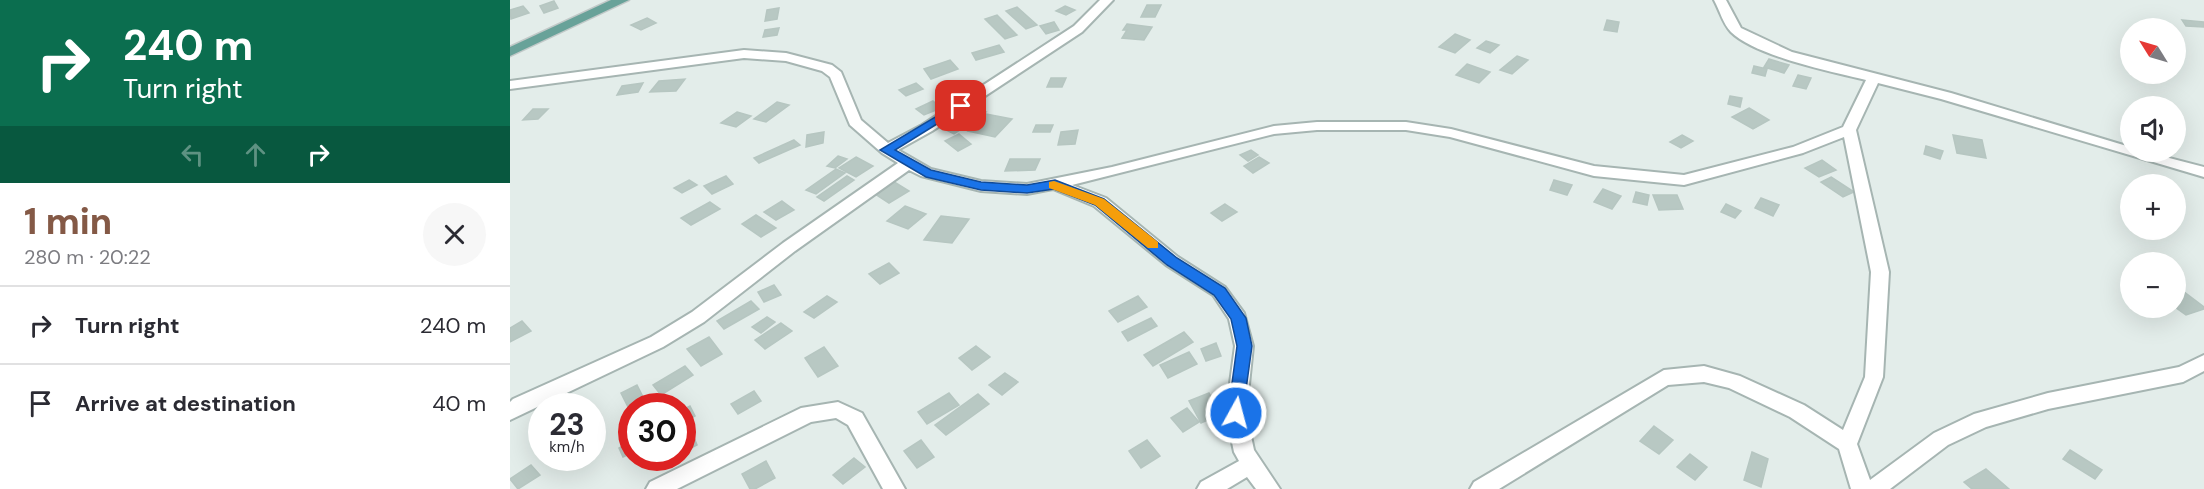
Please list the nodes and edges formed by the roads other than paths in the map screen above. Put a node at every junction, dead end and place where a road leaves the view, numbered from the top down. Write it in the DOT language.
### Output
graph roads {
  1 [pos="622,0"];
  2 [pos="1107,0"];
  3 [pos="1720,0"];
  4 [pos="510,52"];
  5 [pos="1874,77"];
  6 [pos="510,85"];
  7 [pos="1849,130"];
  8 [pos="886,150"];
  9 [pos="910,162"];
  10 [pos="2204,172"];
  11 [pos="1055,184"];
  12 [pos="2204,362"];
  13 [pos="510,412"];
  14 [pos="1847,444"];
  15 [pos="1251,465"];
  16 [pos="657,489"];
  17 [pos="894,489"];
  18 [pos="1208,489"];
  19 [pos="1269,489"];
  20 [pos="1481,489"];
  21 [pos="1862,489"];
  22 [pos="1874,489"];
  1 -- 4 [label="main road"];
  2 -- 8 [label="street"];
  3 -- 5 [label="street"];
  5 -- 7 [label="street"];
  5 -- 10 [label="street"];
  6 -- 8 [label="street"];
  7 -- 11 [label="street"];
  7 -- 14 [label="street"];
  8 -- 9 [label="street"];
  9 -- 11 [label="street"];
  9 -- 13 [label="street"];
  11 -- 15 [label="street"];
  12 -- 22 [label="street"];
  14 -- 20 [label="street"];
  14 -- 21 [label="street"];
  15 -- 18 [label="street"];
  15 -- 19 [label="street"];
  16 -- 17 [label="street"];
}
